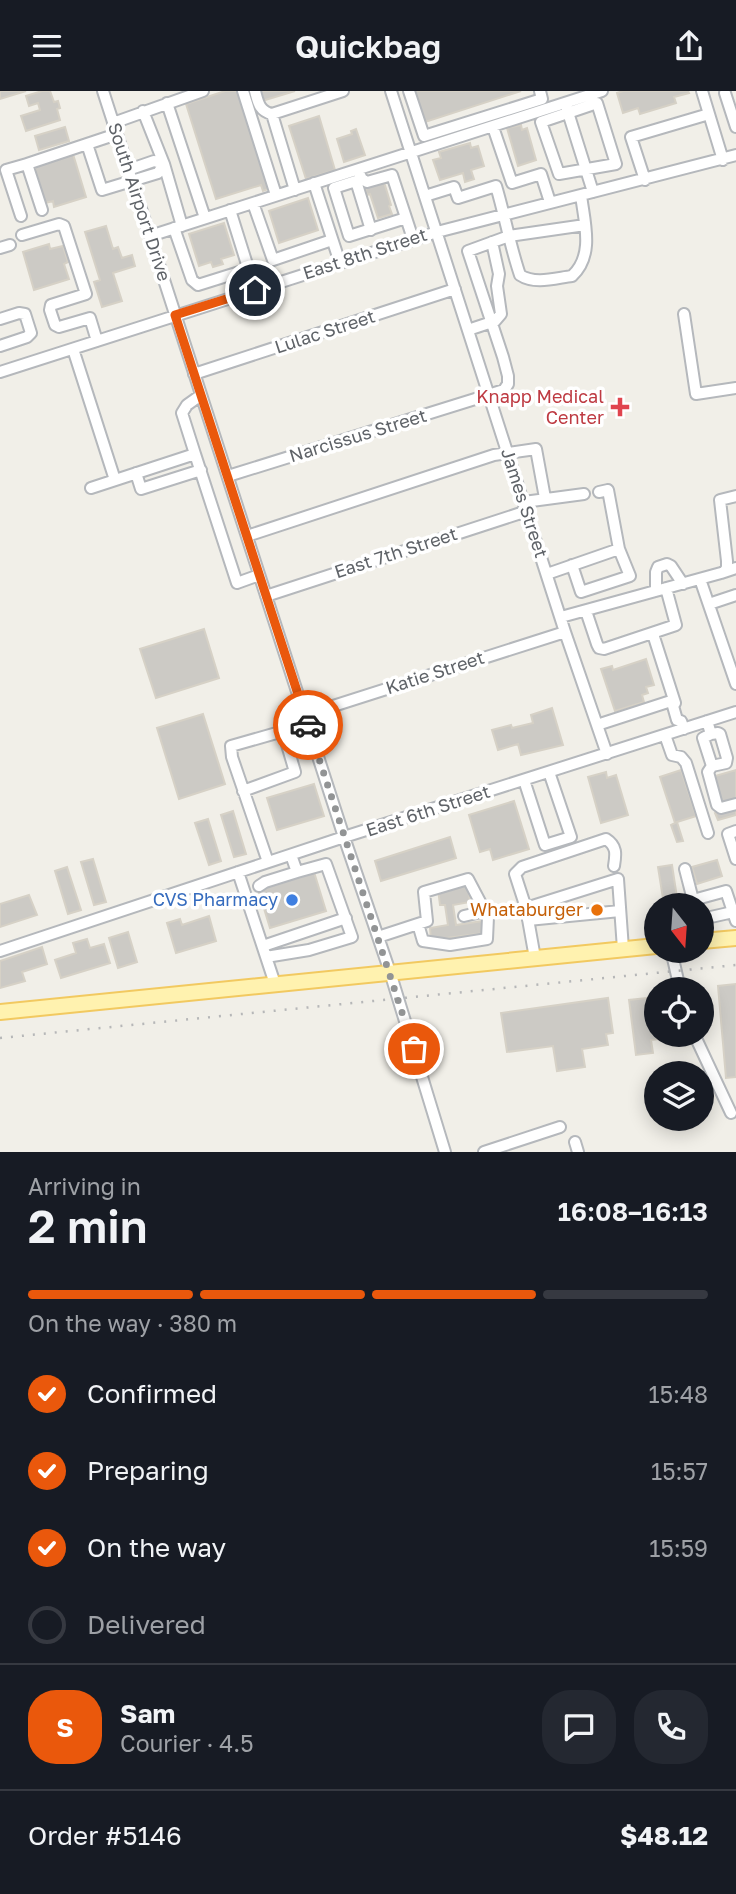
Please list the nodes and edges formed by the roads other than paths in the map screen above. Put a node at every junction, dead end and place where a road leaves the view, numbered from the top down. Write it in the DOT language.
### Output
graph roads {
  1 [pos="103,91"];
  2 [pos="203,91"];
  3 [pos="243,91"];
  4 [pos="255,91"];
  5 [pos="343,91"];
  6 [pos="391,91"];
  7 [pos="540,91"];
  8 [pos="602,91"];
  9 [pos="728,92"];
  10 [pos="410,95"];
  11 [pos="703,95"];
  12 [pos="167,103"];
  13 [pos="395,104"];
  14 [pos="566,108"];
  15 [pos="143,111"];
  16 [pos="272,114"];
  17 [pos="709,114"];
  18 [pos="488,124"];
  19 [pos="736,127"];
  20 [pos="115,129"];
  21 [pos="87,144"];
  22 [pos="411,154"];
  23 [pos="736,155"];
  24 [pos="185,157"];
  25 [pos="723,160"];
  26 [pos="27,164"];
  27 [pos="164,164"];
  28 [pos="586,169"];
  29 [pos="128,170"];
  30 [pos="359,177"];
  31 [pos="645,180"];
  32 [pos="132,181"];
  33 [pos="314,183"];
  34 [pos="295,190"];
  35 [pos="593,192"];
  36 [pos="276,195"];
  37 [pos="581,195"];
  38 [pos="425,197"];
  39 [pos="550,202"];
  40 [pos="253,203"];
  41 [pos="42,210"];
  42 [pos="230,210"];
  43 [pos="505,213"];
  44 [pos="21,216"];
  45 [pos="205,218"];
  46 [pos="406,218"];
  47 [pos="584,225"];
  48 [pos="178,227"];
  49 [pos="371,230"];
  50 [pos="437,232"];
  51 [pos="22,235"];
  52 [pos="150,236"];
  53 [pos="509,236"];
  54 [pos="413,239"];
  55 [pos="332,240"];
  56 [pos="492,242"];
  57 [pos="273,260"];
  58 [pos="340,263"];
  59 [pos="249,269"];
  60 [pos="280,281"];
  61 [pos="455,289"];
  62 [pos="255,290"];
  63 [pos="86,294"];
  64 [pos="684,314"];
  65 [pos="175,315"];
  66 [pos="90,318"];
  67 [pos="0,319"];
  68 [pos="492,322"];
  69 [pos="468,330"];
  70 [pos="97,341"];
  71 [pos="0,346"];
  72 [pos="73,349"];
  73 [pos="1,369"];
  74 [pos="194,374"];
  75 [pos="736,388"];
  76 [pos="201,395"];
  77 [pos="489,395"];
  78 [pos="508,453"];
  79 [pos="195,454"];
  80 [pos="201,470"];
  81 [pos="136,473"];
  82 [pos="228,479"];
  83 [pos="115,480"];
  84 [pos="92,488"];
  85 [pos="207,488"];
  86 [pos="599,492"];
  87 [pos="584,494"];
  88 [pos="736,496"];
  89 [pos="545,498"];
  90 [pos="526,507"];
  91 [pos="247,536"];
  92 [pos="619,549"];
  93 [pos="572,565"];
  94 [pos="736,568"];
  95 [pos="724,572"];
  96 [pos="547,574"];
  97 [pos="259,575"];
  98 [pos="700,579"];
  99 [pos="683,584"];
  100 [pos="661,589"];
  101 [pos="736,595"];
  102 [pos="266,596"];
  103 [pos="709,604"];
  104 [pos="586,611"];
  105 [pos="561,617"];
  106 [pos="565,632"];
  107 [pos="653,634"];
  108 [pos="736,684"];
  109 [pos="675,701"];
  110 [pos="736,712"];
  111 [pos="307,720"];
  112 [pos="707,721"];
  113 [pos="597,725"];
  114 [pos="682,725"];
  115 [pos="283,731"];
  116 [pos="711,734"];
  117 [pos="665,735"];
  118 [pos="607,754"];
  119 [pos="712,766"];
  120 [pos="549,772"];
  121 [pos="524,780"];
  122 [pos="243,791"];
  123 [pos="736,804"];
  124 [pos="736,831"];
  125 [pos="708,833"];
  126 [pos="344,837"];
  127 [pos="291,855"];
  128 [pos="736,859"];
  129 [pos="268,862"];
  130 [pos="685,869"];
  131 [pos="238,872"];
  132 [pos="297,872"];
  133 [pos="618,879"];
  134 [pos="691,893"];
  135 [pos="714,895"];
  136 [pos="526,908"];
  137 [pos="250,909"];
  138 [pos="485,911"];
  139 [pos="620,911"];
  140 [pos="464,916"];
  141 [pos="735,917"];
  142 [pos="346,918"];
  143 [pos="714,918"];
  144 [pos="528,920"];
  145 [pos="418,924"];
  146 [pos="378,937"];
  147 [pos="736,938"];
  148 [pos="714,940"];
  149 [pos="450,945"];
  150 [pos="644,947"];
  151 [pos="623,949"];
  152 [pos="0,951"];
  153 [pos="265,951"];
  154 [pos="535,958"];
  155 [pos="450,966"];
  156 [pos="390,972"];
  157 [pos="275,983"];
  158 [pos="0,1012"];
  159 [pos="700,1047"];
  160 [pos="730,1113"];
  161 [pos="560,1127"];
  162 [pos="445,1152"];
  163 [pos="484,1152"];
  1 -- 20 [label="street, South Airport Drive"];
  2 -- 12 [label="street"];
  3 -- 36 [label="street"];
  4 -- 16 [label="street"];
  5 -- 16 [label="street"];
  6 -- 13 [label="street, James Street"];
  7 -- 18 [label="street"];
  8 -- 14 [label="street"];
  9 -- 11 [label="street"];
  9 -- 19 [label="street"];
  10 -- 13 [label="street"];
  10 -- 18 [label="street"];
  11 -- 17 [label="street"];
  12 -- 15 [label="street"];
  12 -- 24 [label="street"];
  13 -- 22 [label="street, James Street"];
  14 -- 18 [label="street"];
  14 -- 28 [label="street"];
  14 -- 28 [label="street"];
  14 -- 28 [label="street"];
  15 -- 20 [label="street"];
  15 -- 27 [label="street"];
  16 -- 34 [label="street"];
  17 -- 25 [label="street"];
  17 -- 31 [label="street"];
  18 -- 22 [label="street"];
  18 -- 39 [label="street"];
  20 -- 21 [label="street"];
  20 -- 29 [label="street, South Airport Drive"];
  21 -- 26 [label="street"];
  21 -- 32 [label="street"];
  22 -- 30 [label="street"];
  22 -- 38 [label="street, James Street"];
  23 -- 25 [label="street, East 8th Street"];
  24 -- 27 [label="street"];
  24 -- 45 [label="street"];
  25 -- 31 [label="street, East 8th Street"];
  26 -- 41 [label="street"];
  26 -- 44 [label="street"];
  27 -- 29 [label="street"];
  27 -- 32 [label="street"];
  27 -- 48 [label="street"];
  28 -- 35 [label="street"];
  29 -- 32 [label="street, South Airport Drive"];
  30 -- 33 [label="street"];
  30 -- 46 [label="street"];
  30 -- 49 [label="street"];
  30 -- 49 [label="street"];
  31 -- 35 [label="street, East 8th Street"];
  32 -- 52 [label="street, South Airport Drive"];
  33 -- 34 [label="street"];
  33 -- 55 [label="street"];
  34 -- 36 [label="street"];
  35 -- 37 [label="street, East 8th Street"];
  36 -- 40 [label="street"];
  37 -- 39 [label="street, East 8th Street"];
  37 -- 47 [label="street"];
  38 -- 43 [label="street"];
  38 -- 50 [label="street, James Street"];
  39 -- 43 [label="street, East 8th Street"];
  40 -- 42 [label="street"];
  40 -- 57 [label="street"];
  42 -- 45 [label="street"];
  42 -- 59 [label="street"];
  43 -- 50 [label="street, East 8th Street"];
  43 -- 53 [label="street"];
  45 -- 48 [label="street"];
  46 -- 49 [label="street"];
  46 -- 54 [label="street"];
  47 -- 53 [label="street"];
  47 -- 53 [label="street"];
  48 -- 52 [label="street"];
  48 -- 59 [label="street"];
  50 -- 54 [label="street, East 8th Street"];
  50 -- 61 [label="street, James Street"];
  51 -- 63 [label="street"];
  52 -- 65 [label="street, South Airport Drive"];
  53 -- 56 [label="street"];
  54 -- 58 [label="street, East 8th Street"];
  55 -- 57 [label="street"];
  55 -- 58 [label="street"];
  56 -- 68 [label="street"];
  56 -- 68 [label="street"];
  57 -- 60 [label="street"];
  58 -- 60 [label="street, East 8th Street"];
  59 -- 62 [label="street"];
  60 -- 62 [label="street, East 8th Street"];
  61 -- 69 [label="street, James Street"];
  61 -- 74 [label="street, Lulac Street"];
  62 -- 65 [label="street, East 8th Street"];
  63 -- 66 [label="street"];
  63 -- 66 [label="street"];
  64 -- 75 [label="street"];
  65 -- 70 [label="street, East 8th Street"];
  65 -- 74 [label="street, South Airport Drive"];
  66 -- 70 [label="street"];
  67 -- 71 [label="street"];
  68 -- 69 [label="street"];
  68 -- 77 [label="street"];
  69 -- 77 [label="street, James Street"];
  70 -- 72 [label="street, East 8th Street"];
  72 -- 73 [label="street, East 8th Street"];
  72 -- 83 [label="street"];
  74 -- 76 [label="street, South Airport Drive"];
  76 -- 79 [label="street"];
  76 -- 82 [label="street, South Airport Drive"];
  77 -- 78 [label="street, James Street"];
  77 -- 82 [label="street, Narcissus Street"];
  78 -- 89 [label="street"];
  78 -- 90 [label="street, James Street"];
  78 -- 91 [label="street"];
  79 -- 80 [label="street"];
  79 -- 81 [label="street"];
  80 -- 81 [label="street"];
  80 -- 85 [label="street"];
  81 -- 83 [label="street"];
  82 -- 85 [label="street, Narcissus Street"];
  82 -- 91 [label="street, South Airport Drive"];
  83 -- 84 [label="street"];
  85 -- 97 [label="street"];
  86 -- 92 [label="street"];
  87 -- 89 [label="street, East 7th Street"];
  88 -- 95 [label="street"];
  89 -- 90 [label="street, East 7th Street"];
  90 -- 96 [label="street, James Street"];
  90 -- 102 [label="street, East 7th Street"];
  91 -- 97 [label="street, South Airport Drive"];
  92 -- 93 [label="street"];
  92 -- 93 [label="street"];
  93 -- 96 [label="street"];
  94 -- 95 [label="street"];
  95 -- 98 [label="street"];
  96 -- 105 [label="street, James Street"];
  97 -- 102 [label="street, South Airport Drive"];
  98 -- 99 [label="street"];
  98 -- 103 [label="street"];
  99 -- 100 [label="street"];
  99 -- 100 [label="street"];
  100 -- 104 [label="street"];
  100 -- 107 [label="street"];
  101 -- 103 [label="street"];
  102 -- 111 [label="street, South Airport Drive"];
  103 -- 108 [label="street"];
  104 -- 105 [label="street"];
  104 -- 107 [label="street"];
  105 -- 106 [label="street, James Street"];
  106 -- 111 [label="street, Katie Street"];
  106 -- 113 [label="street, James Street"];
  107 -- 109 [label="street"];
  109 -- 113 [label="street"];
  109 -- 114 [label="street"];
  110 -- 112 [label="street, East 6th Street"];
  111 -- 115 [label="street, Katie Street"];
  111 -- 126 [label="street, South Airport Drive"];
  112 -- 114 [label="street, East 6th Street"];
  112 -- 116 [label="street"];
  113 -- 118 [label="street, James Street"];
  114 -- 117 [label="street, East 6th Street"];
  115 -- 122 [label="street"];
  115 -- 122 [label="street, Katie Street"];
  116 -- 119 [label="street"];
  116 -- 119 [label="street"];
  117 -- 118 [label="street, East 6th Street"];
  117 -- 125 [label="street"];
  118 -- 120 [label="street, East 6th Street"];
  119 -- 123 [label="street"];
  120 -- 121 [label="street, East 6th Street"];
  120 -- 121 [label="street"];
  121 -- 126 [label="street, East 6th Street"];
  122 -- 129 [label="street"];
  124 -- 128 [label="street"];
  126 -- 127 [label="street, East 6th Street"];
  126 -- 146 [label="street, South Airport Drive"];
  127 -- 129 [label="street, East 6th Street"];
  127 -- 132 [label="street"];
  129 -- 131 [label="street, East 6th Street"];
  130 -- 134 [label="street"];
  131 -- 137 [label="street"];
  131 -- 152 [label="street, East 6th Street"];
  132 -- 137 [label="street"];
  132 -- 142 [label="street"];
  133 -- 136 [label="street"];
  133 -- 136 [label="street"];
  133 -- 139 [label="street"];
  135 -- 141 [label="street"];
  136 -- 144 [label="street"];
  137 -- 153 [label="street"];
  138 -- 140 [label="street"];
  138 -- 145 [label="street"];
  138 -- 149 [label="street"];
  139 -- 144 [label="street"];
  139 -- 151 [label="street"];
  141 -- 143 [label="street"];
  142 -- 153 [label="street"];
  142 -- 153 [label="street"];
  144 -- 154 [label="street"];
  145 -- 146 [label="street"];
  145 -- 149 [label="street"];
  146 -- 156 [label="street, South Airport Drive"];
  147 -- 148 [label="main road"];
  149 -- 155 [label="street"];
  150 -- 151 [label="main road"];
  151 -- 154 [label="main road"];
  153 -- 157 [label="street"];
  154 -- 155 [label="main road"];
  155 -- 156 [label="main road"];
  156 -- 157 [label="main road"];
  156 -- 162 [label="street, South Airport Drive"];
  157 -- 158 [label="main road"];
  159 -- 160 [label="street"];
  161 -- 163 [label="street"];
}
